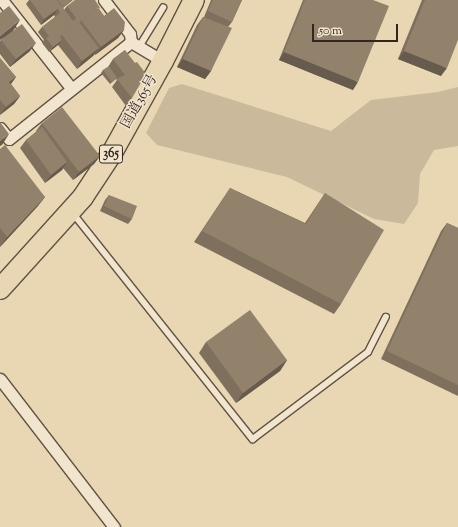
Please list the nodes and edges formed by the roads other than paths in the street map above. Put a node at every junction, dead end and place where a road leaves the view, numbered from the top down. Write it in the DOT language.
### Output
graph roads {
  1 [pos="2,0"];
  2 [pos="104,0"];
  3 [pos="194,0"];
  4 [pos="163,8"];
  5 [pos="134,45"];
  6 [pos="163,61"];
  7 [pos="71,88"];
  8 [pos="0,128"];
  9 [pos="71,211"];
  10 [pos="0,289"];
  11 [pos="386,316"];
  12 [pos="0,379"];
  13 [pos="114,527"];
  1 -- 7 [label="street"];
  2 -- 5 [label="street"];
  3 -- 6 [label="highway, 国道365号 / 365"];
  4 -- 5 [label="lane"];
  5 -- 6 [label="street"];
  5 -- 7 [label="street"];
  6 -- 9 [label="highway, 国道365号 / 365"];
  7 -- 8 [label="street"];
  9 -- 10 [label="highway, 国道365号 / 365"];
  9 -- 11 [label="lane"];
  12 -- 13 [label="street"];
}
